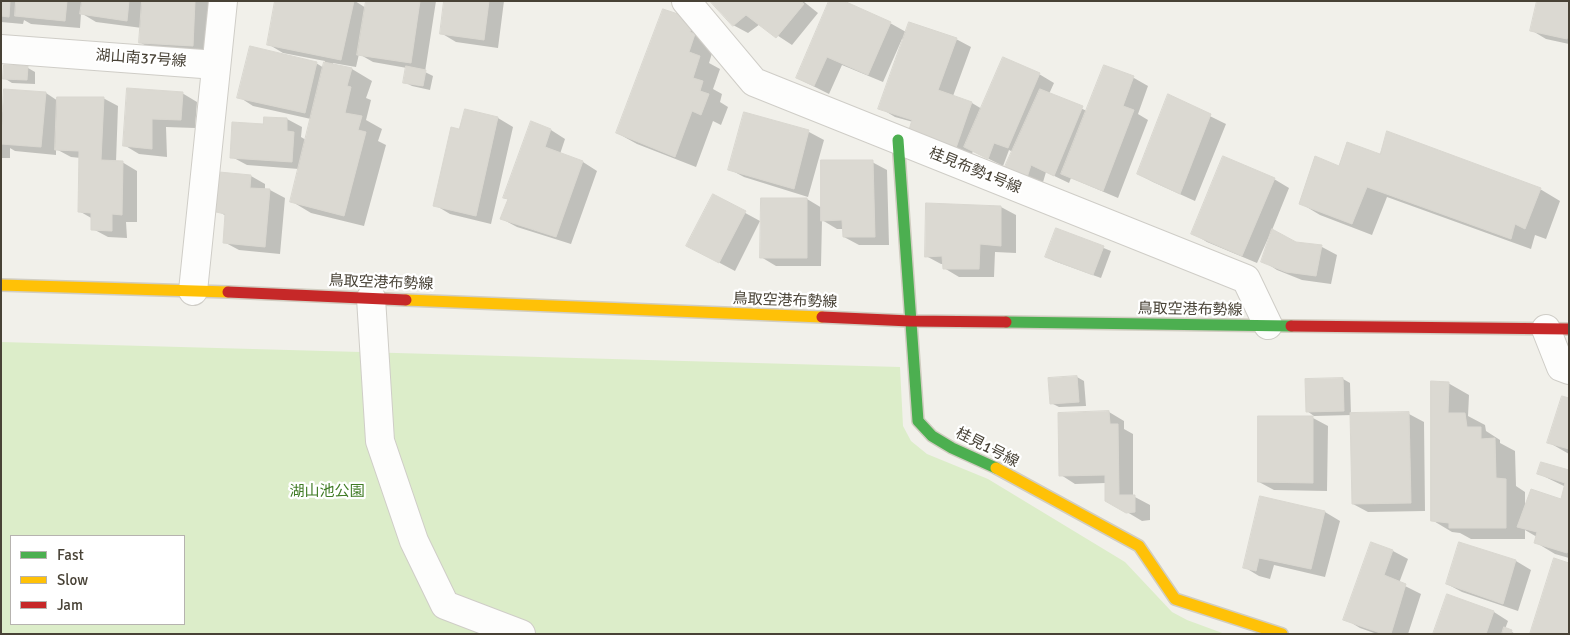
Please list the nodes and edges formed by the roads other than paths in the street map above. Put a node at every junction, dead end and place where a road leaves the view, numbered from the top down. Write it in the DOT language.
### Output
graph roads {
  1 [pos="223,1"];
  2 [pos="686,1"];
  3 [pos="1,49"];
  4 [pos="216,65"];
  5 [pos="898,140"];
  6 [pos="1,285"];
  7 [pos="193,291"];
  8 [pos="372,298"];
  9 [pos="910,321"];
  10 [pos="1268,326"];
  11 [pos="1557,329"];
  12 [pos="1569,370"];
  13 [pos="521,634"];
  14 [pos="1282,634"];
  1 -- 4 [label="street"];
  2 -- 5 [label="street, 桂見布勢1号線"];
  3 -- 4 [label="street, 湖山南37号線"];
  4 -- 7 [label="street"];
  5 -- 9 [label="main road, 桂見1号線"];
  5 -- 10 [label="street, 桂見布勢1号線"];
  6 -- 7 [label="main road, 鳥取空港布勢線"];
  7 -- 8 [label="main road, 鳥取空港布勢線"];
  8 -- 9 [label="main road, 鳥取空港布勢線"];
  8 -- 13 [label="street"];
  9 -- 10 [label="main road, 鳥取空港布勢線"];
  9 -- 14 [label="main road, 桂見1号線"];
  10 -- 11 [label="main road, 鳥取空港布勢線"];
  11 -- 12 [label="street"];
}
